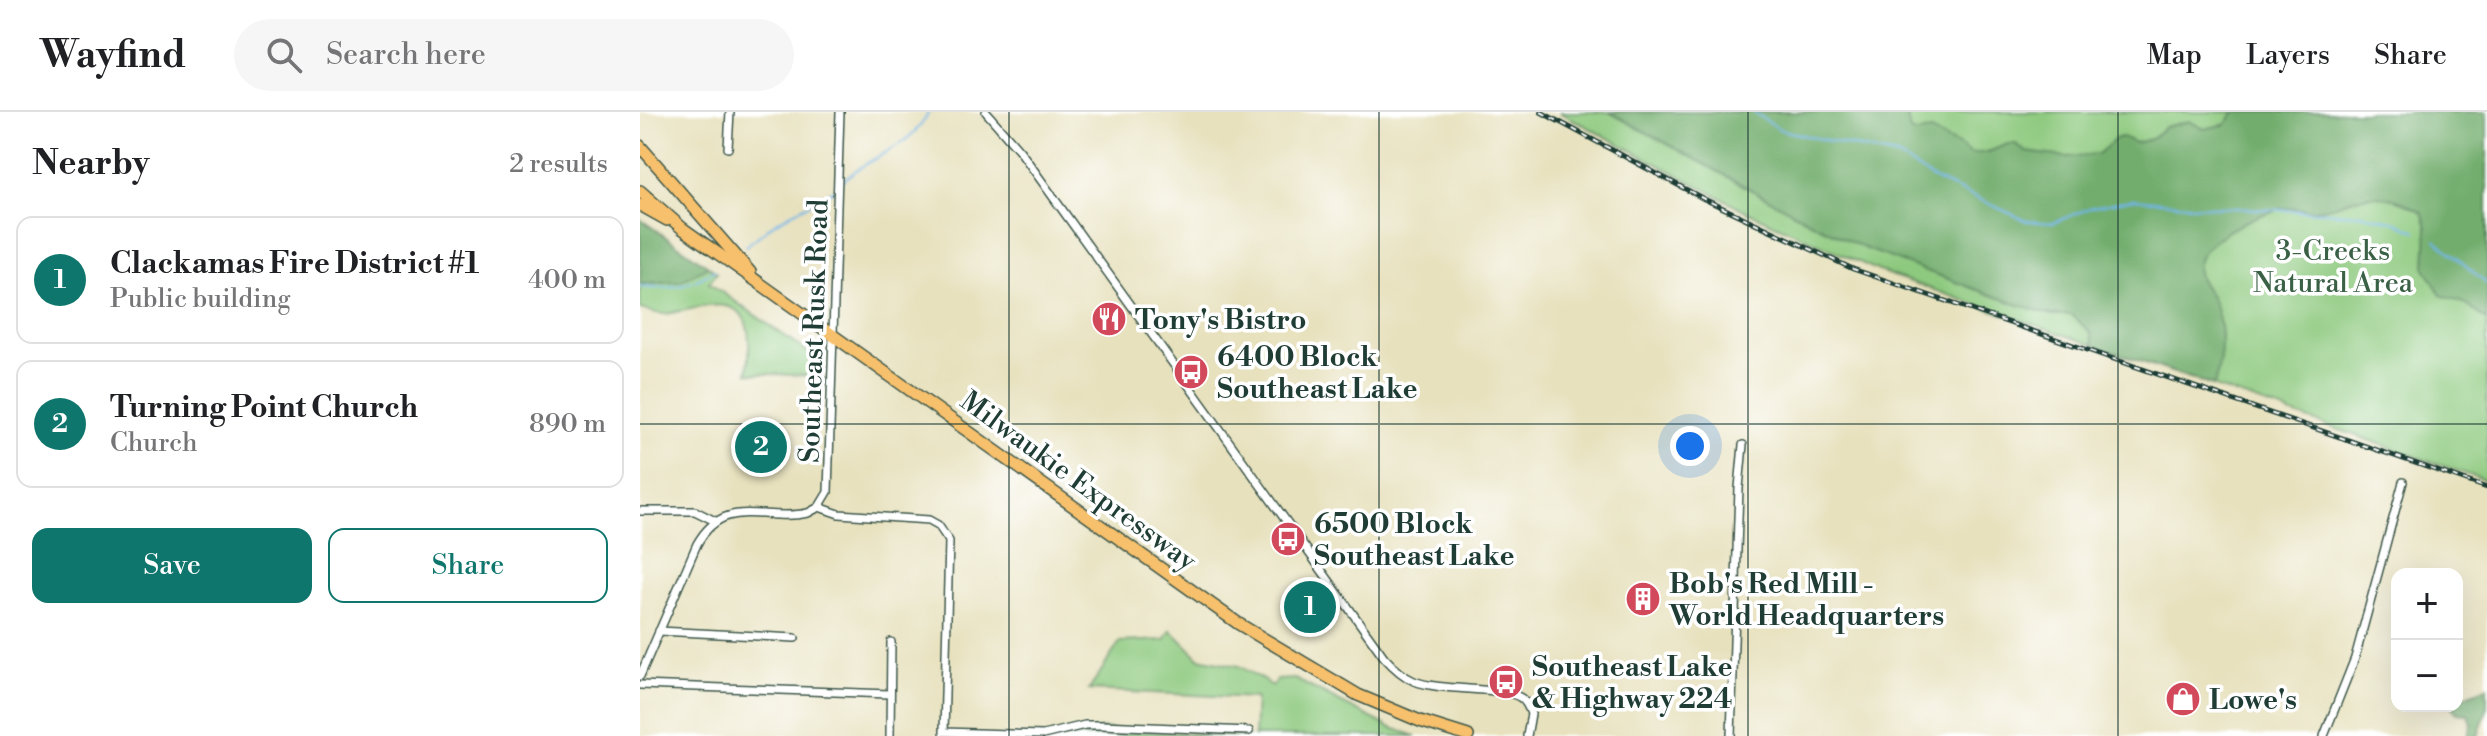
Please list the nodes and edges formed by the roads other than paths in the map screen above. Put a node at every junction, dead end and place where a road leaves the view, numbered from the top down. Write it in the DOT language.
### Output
graph roads {
  1 [pos="730,112"];
  2 [pos="840,112"];
  3 [pos="986,112"];
  4 [pos="640,146"];
  5 [pos="728,148"];
  6 [pos="640,191"];
  7 [pos="640,205"];
  8 [pos="682,228"];
  9 [pos="761,285"];
  10 [pos="833,337"];
  11 [pos="1743,445"];
  12 [pos="2403,482"];
  13 [pos="819,507"];
  14 [pos="640,511"];
  15 [pos="715,521"];
  16 [pos="659,631"];
  17 [pos="795,638"];
  18 [pos="891,642"];
  19 [pos="640,676"];
  20 [pos="640,685"];
  21 [pos="889,694"];
  22 [pos="1249,731"];
  23 [pos="890,736"];
  24 [pos="1468,736"];
  25 [pos="1527,736"];
  26 [pos="1731,736"];
  27 [pos="2324,736"];
  1 -- 5 [label="street"];
  2 -- 10 [label="street, Southeast Rusk Road"];
  3 -- 25 [label="street"];
  4 -- 9 [label="highway"];
  6 -- 8 [label="highway, Milwaukie Expressway"];
  7 -- 8 [label="highway, Milwaukie Expressway"];
  8 -- 9 [label="highway, Milwaukie Expressway"];
  9 -- 10 [label="highway, Milwaukie Expressway"];
  10 -- 13 [label="street, Southeast Rusk Road"];
  10 -- 24 [label="highway, Milwaukie Expressway"];
  11 -- 26 [label="street"];
  12 -- 27 [label="street"];
  13 -- 15 [label="street"];
  13 -- 22 [label="street"];
  14 -- 15 [label="street"];
  15 -- 16 [label="street"];
  16 -- 17 [label="street"];
  16 -- 19 [label="street"];
  18 -- 21 [label="street"];
  20 -- 21 [label="street"];
  21 -- 23 [label="street"];
}
